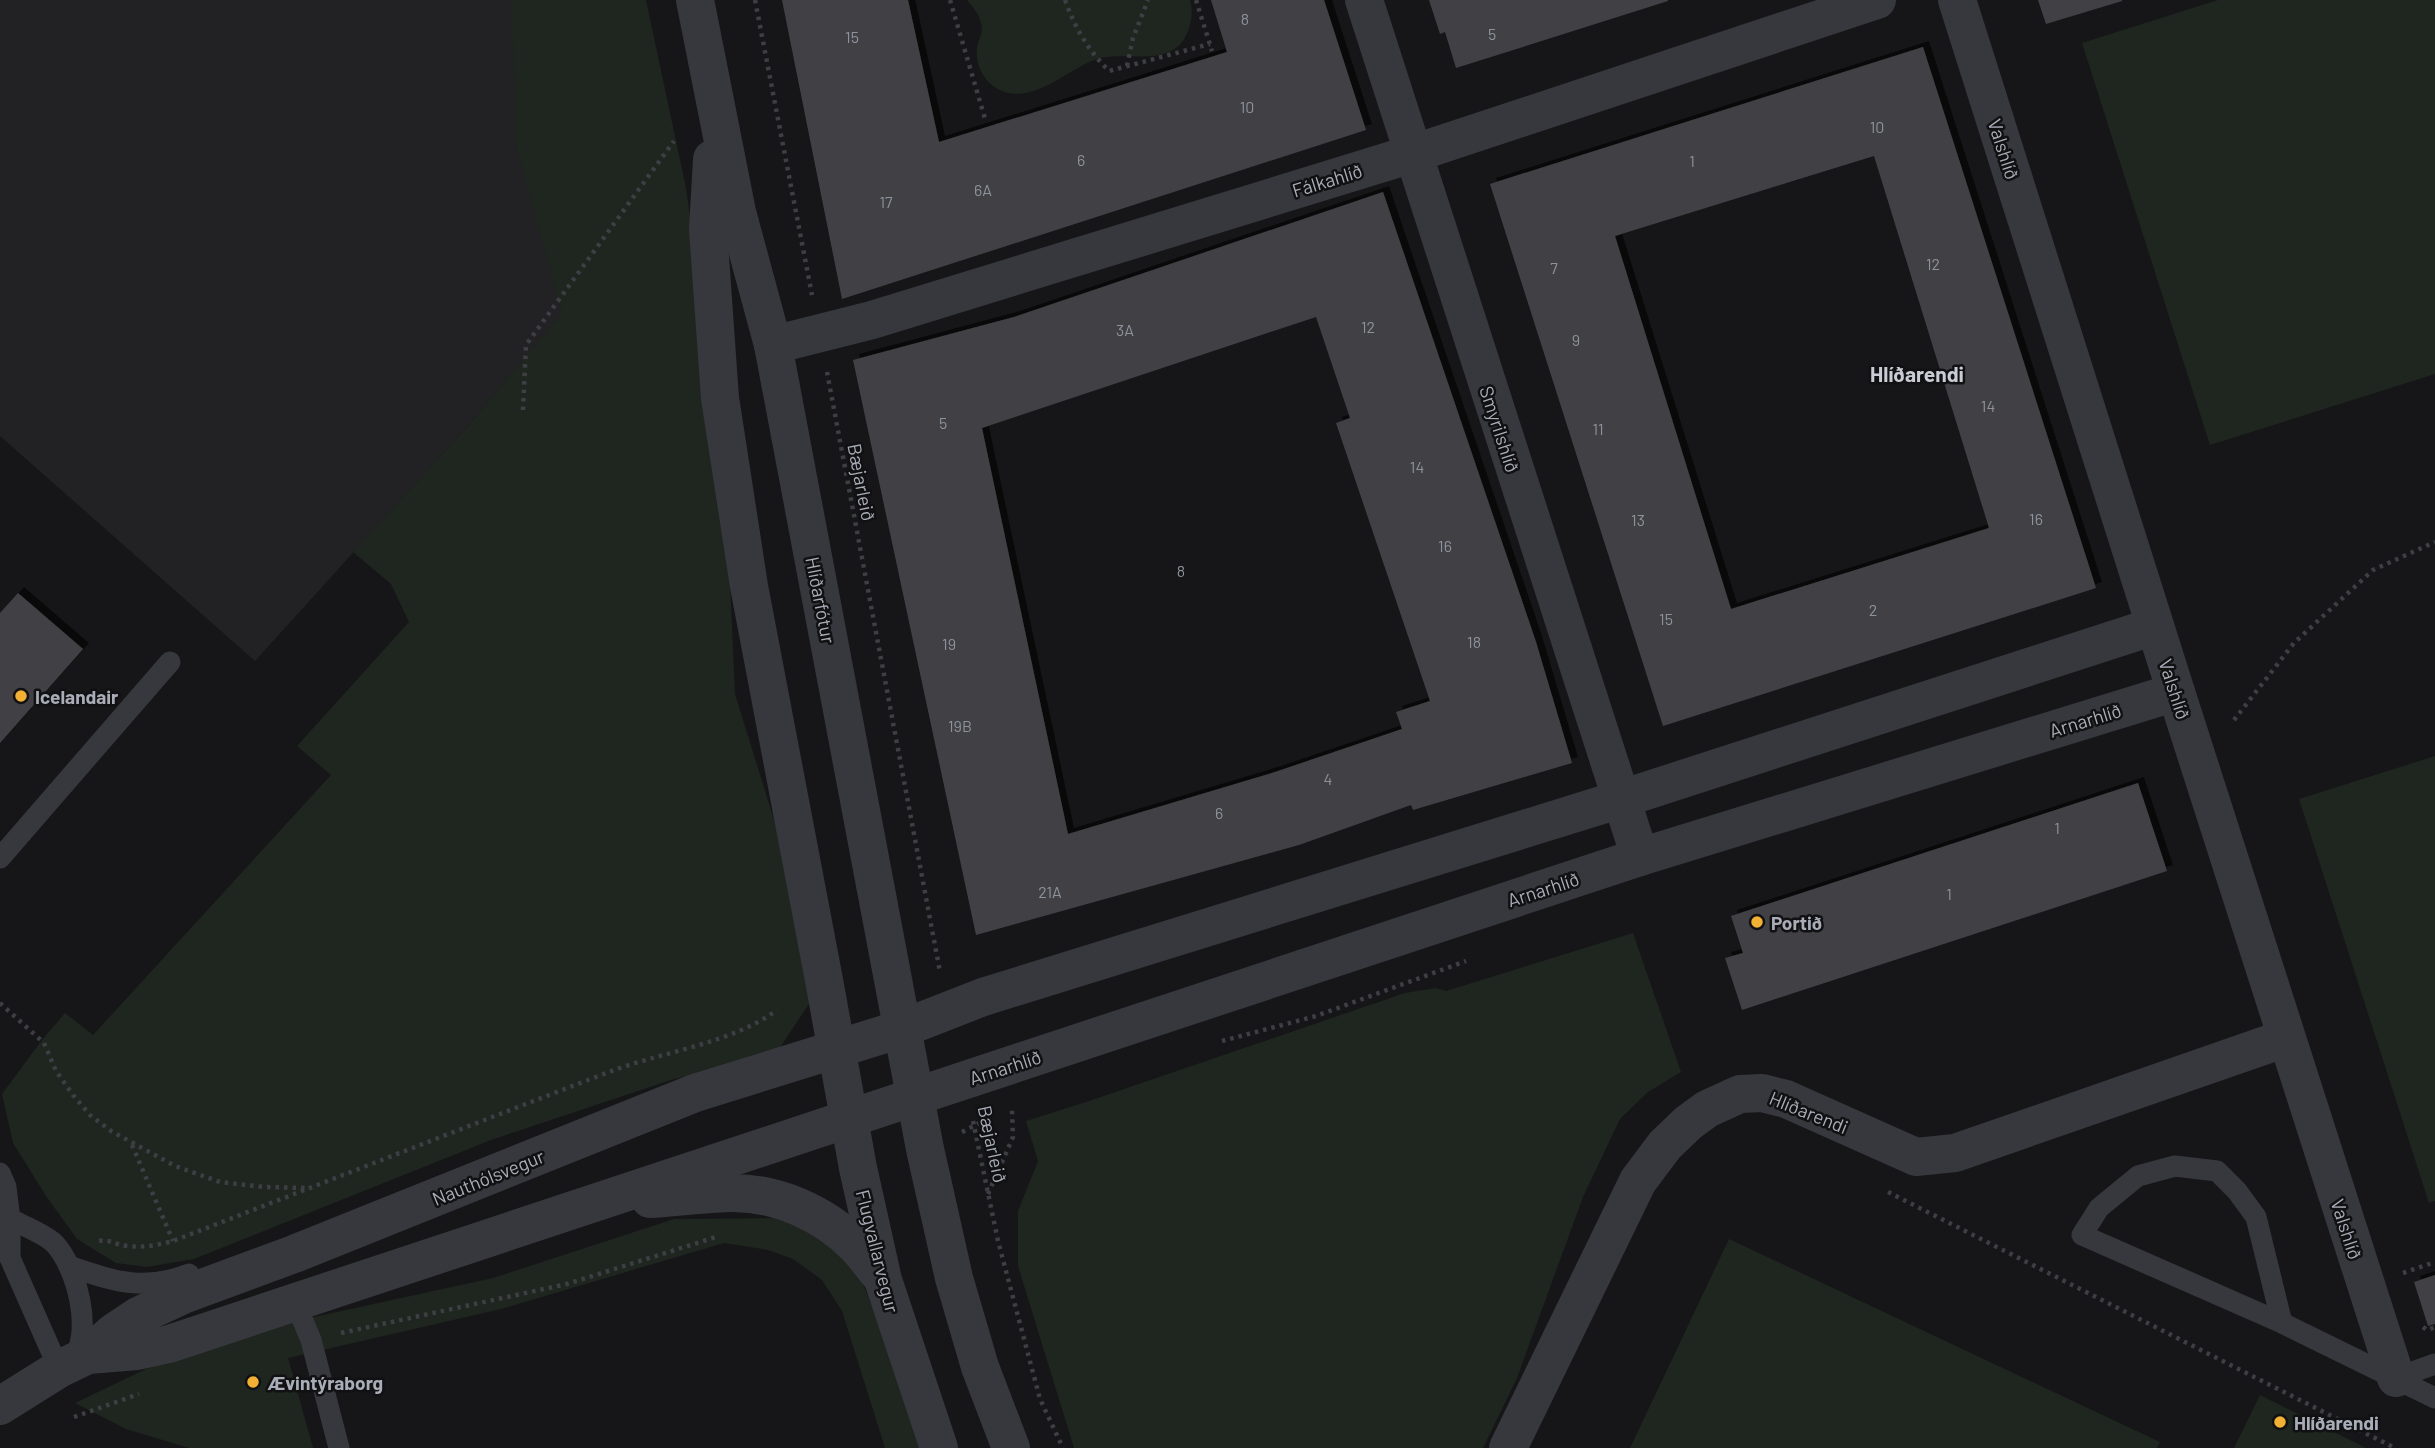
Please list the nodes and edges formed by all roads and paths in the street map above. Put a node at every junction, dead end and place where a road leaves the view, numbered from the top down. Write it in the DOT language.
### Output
graph roads {
  1 [pos="695,0"];
  2 [pos="755,0"];
  3 [pos="950,0"];
  4 [pos="1065,0"];
  5 [pos="1149,0"];
  6 [pos="1196,0"];
  7 [pos="1364,0"];
  8 [pos="1877,0"];
  9 [pos="1957,0"];
  10 [pos="1210,44"];
  11 [pos="1212,51"];
  12 [pos="1126,66"];
  13 [pos="713,98"];
  14 [pos="986,122"];
  15 [pos="1412,154"];
  16 [pos="819,333"];
  17 [pos="774,345"];
  18 [pos="523,410"];
  19 [pos="2435,542"];
  20 [pos="2155,625"];
  21 [pos="170,662"];
  22 [pos="2176,692"];
  23 [pos="2234,720"];
  24 [pos="1621,799"];
  25 [pos="1640,857"];
  26 [pos="0,858"];
  27 [pos="1473,958"];
  28 [pos="940,969"];
  29 [pos="0,1003"];
  30 [pos="777,1010"];
  31 [pos="1317,1016"];
  32 [pos="901,1029"];
  33 [pos="2286,1038"];
  34 [pos="836,1049"];
  35 [pos="914,1097"];
  36 [pos="1012,1111"];
  37 [pos="972,1113"];
  38 [pos="849,1119"];
  39 [pos="131,1143"];
  40 [pos="0,1173"];
  41 [pos="311,1188"];
  42 [pos="1888,1192"];
  43 [pos="988,1194"];
  44 [pos="588,1204"];
  45 [pos="10,1219"];
  46 [pos="724,1234"];
  47 [pos="173,1241"];
  48 [pos="88,1243"];
  49 [pos="294,1254"];
  50 [pos="2435,1262"];
  51 [pos="69,1266"];
  52 [pos="2407,1271"];
  53 [pos="883,1280"];
  54 [pos="295,1302"];
  55 [pos="2282,1323"];
  56 [pos="311,1340"];
  57 [pos="72,1362"];
  58 [pos="2435,1364"];
  59 [pos="2396,1378"];
  60 [pos="149,1391"];
  61 [pos="2435,1398"];
  62 [pos="0,1406"];
  63 [pos="74,1418"];
  64 [pos="339,1448"];
  65 [pos="939,1448"];
  66 [pos="1010,1448"];
  67 [pos="1063,1448"];
  68 [pos="1508,1448"];
  69 [pos="2395,1448"];
  1 -- 13 [label="street, Hlíðarfótur"];
  2 -- 16 [label="path, Bæjarleið"];
  3 -- 14 [label="path"];
  4 -- 12 [label="path"];
  5 -- 12 [label="path"];
  6 -- 10 [label="path"];
  7 -- 15 [label="street, Smyrilshlíð"];
  8 -- 15 [label="street, Fálkahlíð"];
  9 -- 20 [label="street, Valshlíð"];
  10 -- 11 [label="path"];
  10 -- 12 [label="path"];
  13 -- 17 [label="street, Hlíðarfótur"];
  13 -- 18 [label="path"];
  13 -- 34 [label="street, Hlíðarfótur"];
  15 -- 16 [label="street, Fálkahlíð"];
  15 -- 24 [label="street, Smyrilshlíð"];
  16 -- 17 [label="street, Fálkahlíð"];
  16 -- 28 [label="path, Bæjarleið"];
  17 -- 32 [label="street, Hlíðarfótur"];
  19 -- 23 [label="path"];
  20 -- 22 [label="street, Valshlíð"];
  20 -- 24 [label="street"];
  21 -- 26 [label="lane"];
  22 -- 25 [label="street, Arnarhlíð"];
  22 -- 33 [label="street, Valshlíð"];
  24 -- 25 [label="street, Smyrilshlíð"];
  24 -- 32 [label="street"];
  25 -- 35 [label="street, Arnarhlíð"];
  27 -- 31 [label="path"];
  29 -- 39 [label="path"];
  30 -- 41 [label="path"];
  32 -- 34 [label="street, Nauthólsvegur"];
  32 -- 35 [label="street, Hlíðarfótur"];
  33 -- 59 [label="street, Valshlíð"];
  33 -- 68 [label="street, Hlíðarendi"];
  34 -- 38 [label="street, Flugvallarvegur"];
  34 -- 49 [label="street, Nauthólsvegur"];
  35 -- 38 [label="street, Nauthólsvegur"];
  35 -- 66 [label="street"];
  36 -- 43 [label="path, Bæjarleið"];
  37 -- 43 [label="path, Bæjarleið"];
  38 -- 44 [label="street, Nauthólsvegur"];
  38 -- 53 [label="street, Flugvallarvegur"];
  39 -- 41 [label="path"];
  39 -- 47 [label="path"];
  40 -- 45 [label="lane"];
  41 -- 47 [label="path"];
  42 -- 69 [label="path"];
  43 -- 67 [label="path"];
  44 -- 53 [label="street"];
  44 -- 54 [label="street, Nauthólsvegur"];
  45 -- 51 [label="lane"];
  45 -- 57 [label="lane"];
  46 -- 56 [label="path"];
  47 -- 48 [label="path"];
  49 -- 51 [label="lane"];
  49 -- 57 [label="street, Nauthólsvegur"];
  50 -- 52 [label="path"];
  51 -- 57 [label="lane"];
  53 -- 65 [label="street, Flugvallarvegur"];
  54 -- 56 [label="lane"];
  54 -- 57 [label="street, Nauthólsvegur"];
  55 -- 55 [label="lane"];
  55 -- 59 [label="lane"];
  56 -- 64 [label="lane"];
  57 -- 62 [label="street, Nauthólsvegur"];
  58 -- 59 [label="lane"];
  59 -- 61 [label="lane"];
  60 -- 63 [label="path"];
}
